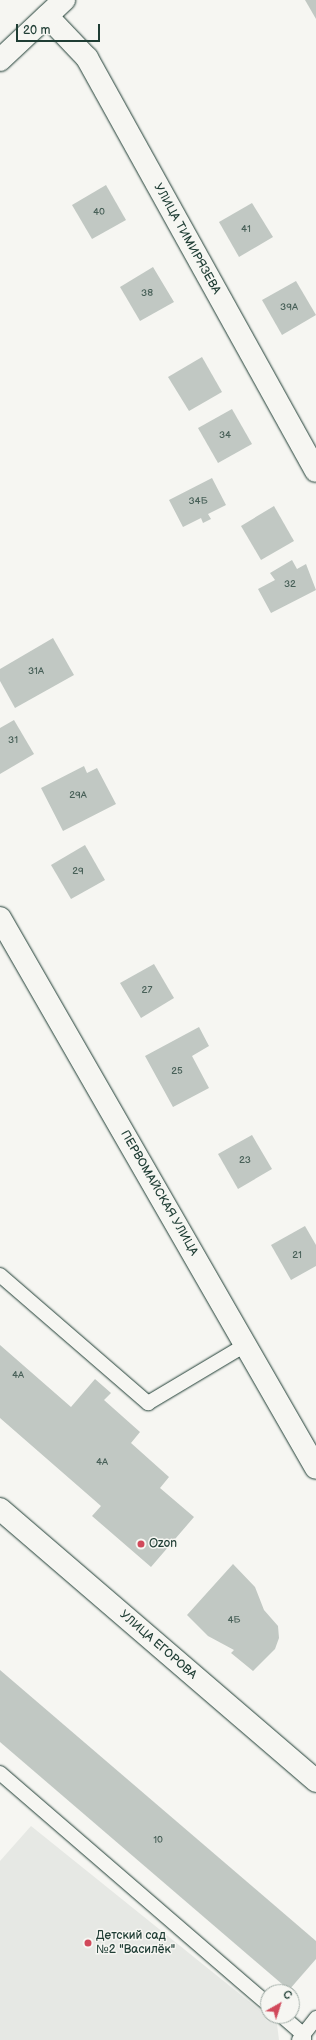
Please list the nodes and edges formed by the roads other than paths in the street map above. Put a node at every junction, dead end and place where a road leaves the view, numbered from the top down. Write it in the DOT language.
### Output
graph roads {
  1 [pos="64,0"];
  2 [pos="47,16"];
  3 [pos="0,60"];
  4 [pos="316,471"];
  5 [pos="0,918"];
  6 [pos="0,1275"];
  7 [pos="247,1344"];
  8 [pos="309,1433"];
  9 [pos="316,1468"];
  10 [pos="2,1514"];
  11 [pos="0,1774"];
  12 [pos="316,1781"];
  13 [pos="260,1997"];
  14 [pos="316,2018"];
  15 [pos="290,2024"];
  16 [pos="303,2038"];
  1 -- 2 [label="street"];
  2 -- 3 [label="street"];
  2 -- 4 [label="street, УЛИЦА ТИМИРЯЗЕВА"];
  5 -- 7 [label="street, ПЕРВОМАЙСКАЯ УЛИЦА"];
  6 -- 7 [label="lane"];
  7 -- 8 [label="street, ПЕРВОМАЙСКАЯ УЛИЦА"];
  8 -- 9 [label="street, ПЕРВОМАЙСКАЯ УЛИЦА"];
  10 -- 12 [label="street, УЛИЦА ЕГОРОВА"];
  11 -- 13 [label="lane"];
  14 -- 16 [label="lane"];
  15 -- 16 [label="lane"];
}
